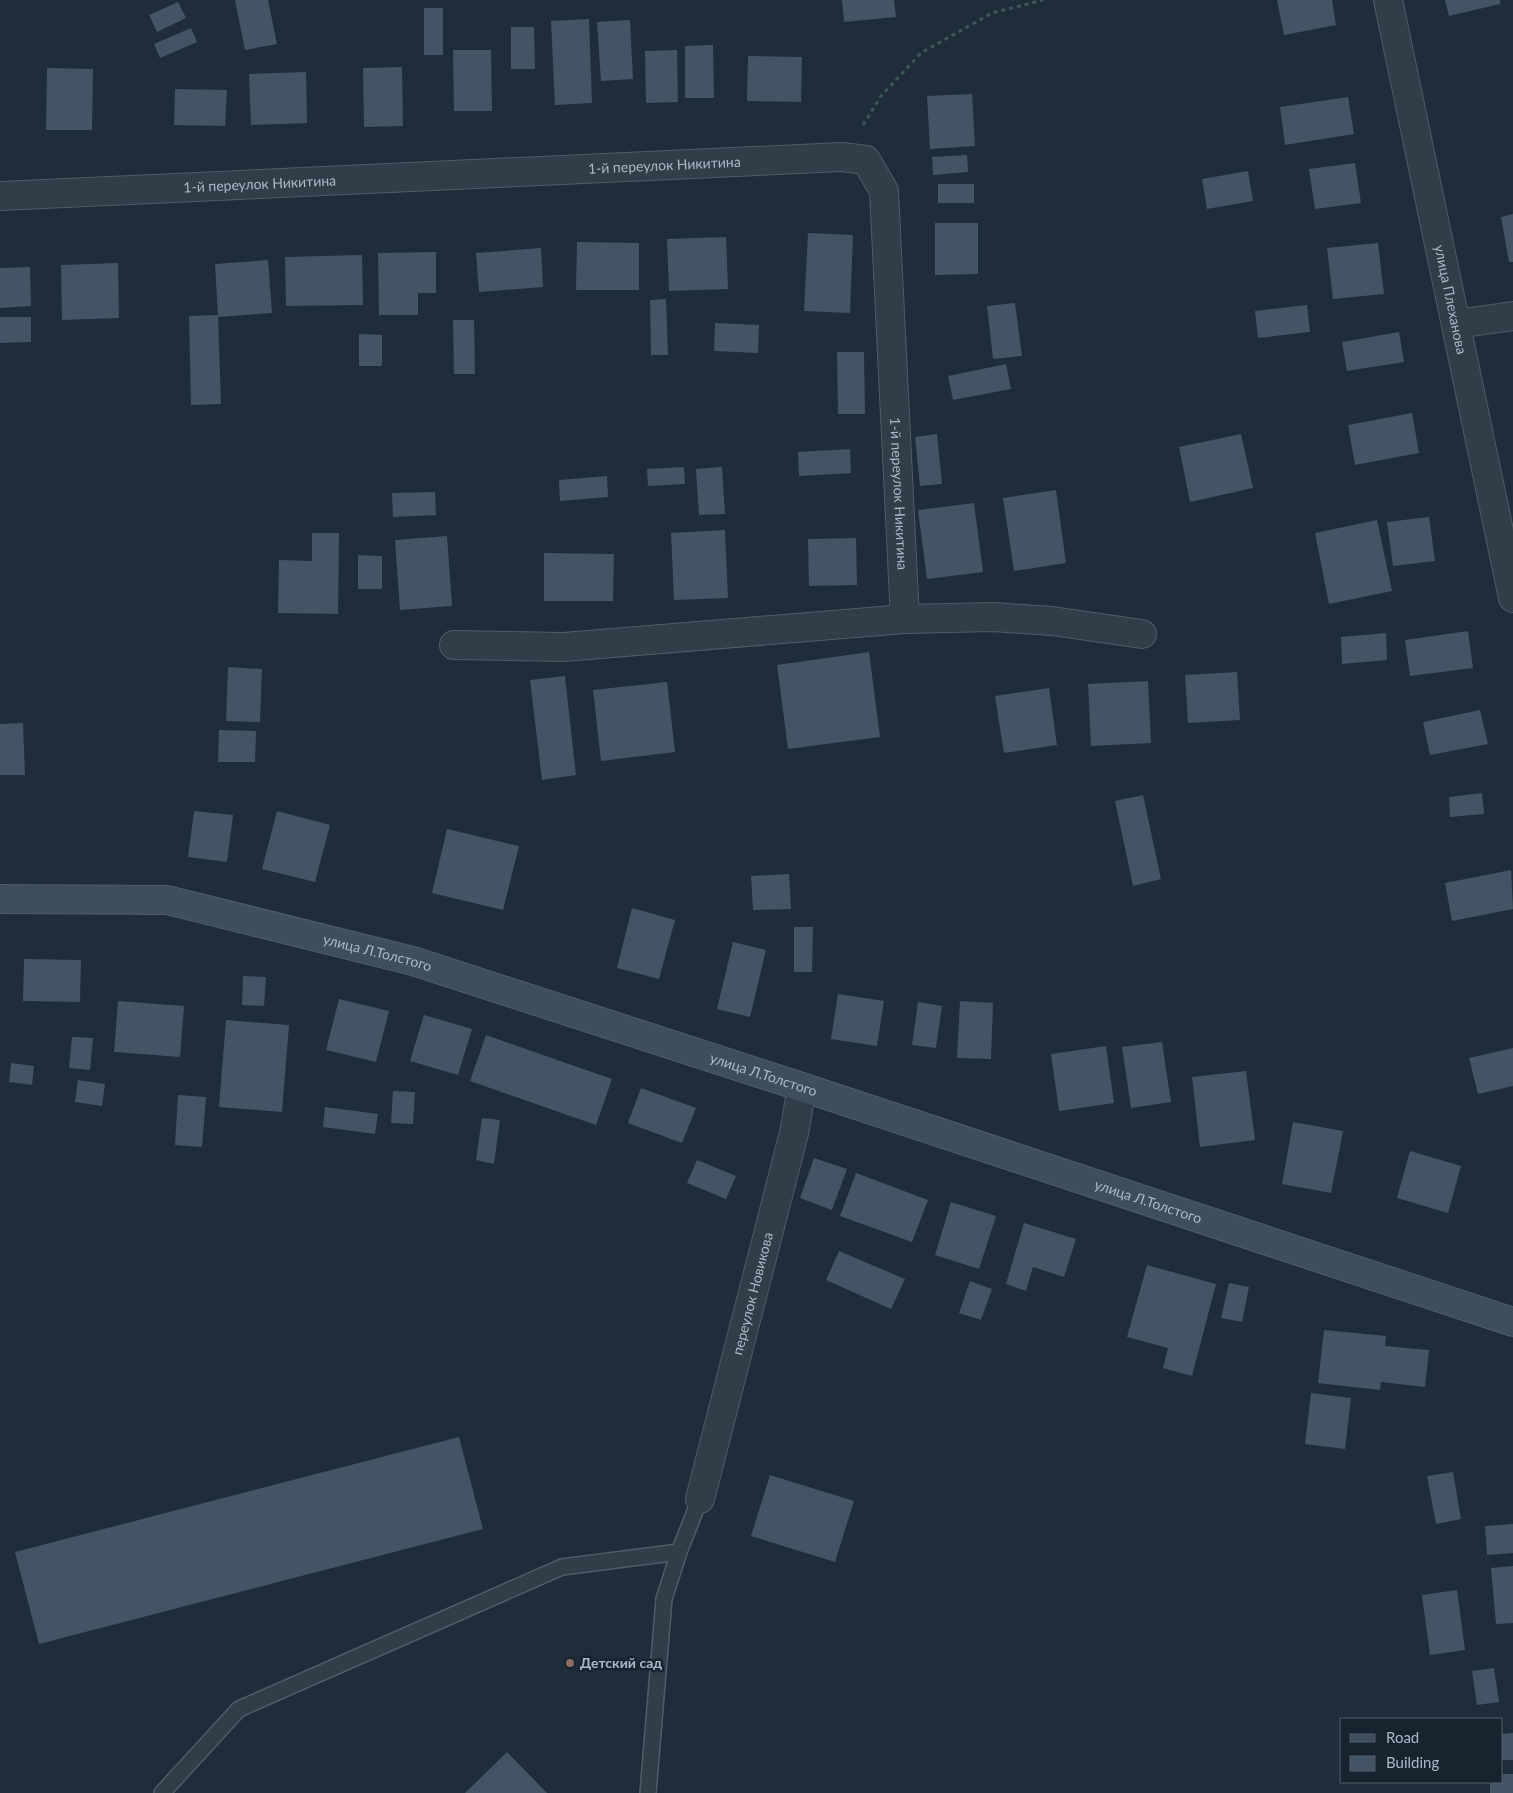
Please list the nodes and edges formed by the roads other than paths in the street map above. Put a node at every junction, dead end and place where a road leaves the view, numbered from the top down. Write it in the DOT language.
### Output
graph roads {
  1 [pos="1388,0"];
  2 [pos="0,196"];
  3 [pos="1513,316"];
  4 [pos="1456,324"];
  5 [pos="1513,598"];
  6 [pos="905,618"];
  7 [pos="1142,634"];
  8 [pos="454,645"];
  9 [pos="0,899"];
  10 [pos="802,1087"];
  11 [pos="1513,1322"];
  12 [pos="700,1498"];
  13 [pos="679,1552"];
  14 [pos="162,1793"];
  15 [pos="648,1793"];
  1 -- 4 [label="street, улица Плеханова"];
  2 -- 6 [label="street, 1-й переулок Никитина"];
  3 -- 4 [label="street"];
  4 -- 5 [label="street, улица Плеханова"];
  6 -- 7 [label="street"];
  6 -- 8 [label="street"];
  9 -- 10 [label="street, улица Л.Толстого"];
  10 -- 11 [label="street, улица Л.Толстого"];
  10 -- 12 [label="street, переулок Новикова"];
  12 -- 13 [label="lane"];
  13 -- 14 [label="lane"];
  13 -- 15 [label="lane"];
}
